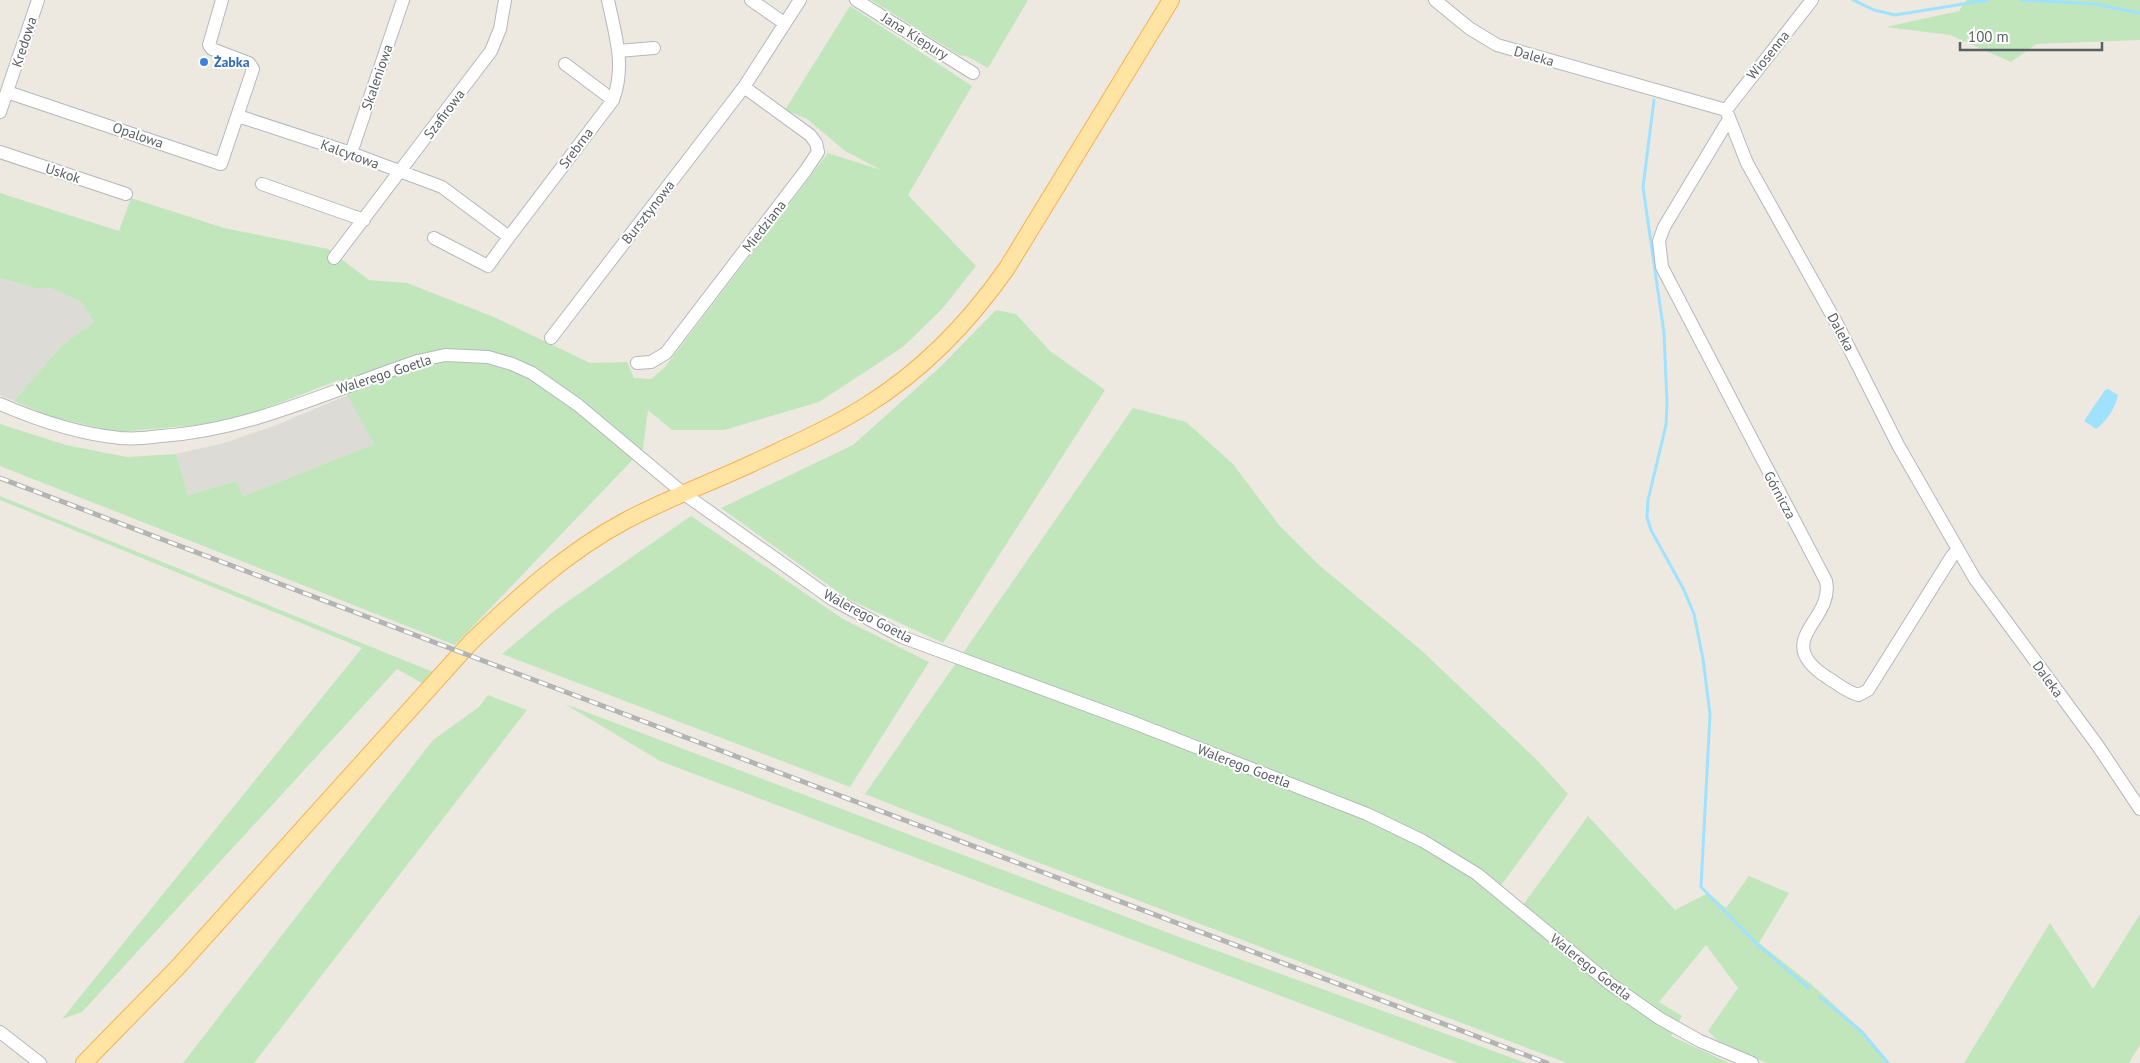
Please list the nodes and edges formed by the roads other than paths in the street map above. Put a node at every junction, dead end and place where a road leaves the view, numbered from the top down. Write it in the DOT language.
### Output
graph roads {
  1 [pos="38,0"];
  2 [pos="222,0"];
  3 [pos="403,0"];
  4 [pos="505,0"];
  5 [pos="608,0"];
  6 [pos="751,0"];
  7 [pos="800,0"];
  8 [pos="856,0"];
  9 [pos="1171,0"];
  10 [pos="1435,0"];
  11 [pos="1812,0"];
  12 [pos="784,23"];
  13 [pos="654,48"];
  14 [pos="618,51"];
  15 [pos="565,64"];
  16 [pos="973,73"];
  17 [pos="744,87"];
  18 [pos="7,92"];
  19 [pos="613,100"];
  20 [pos="0,112"];
  21 [pos="1728,115"];
  22 [pos="238,116"];
  23 [pos="0,152"];
  24 [pos="351,153"];
  25 [pos="399,172"];
  26 [pos="262,184"];
  27 [pos="126,194"];
  28 [pos="364,220"];
  29 [pos="509,237"];
  30 [pos="434,238"];
  31 [pos="334,258"];
  32 [pos="551,338"];
  33 [pos="637,363"];
  34 [pos="0,404"];
  35 [pos="683,493"];
  36 [pos="1958,550"];
  37 [pos="2140,809"];
  38 [pos="176,968"];
  39 [pos="0,1032"];
  40 [pos="40,1063"];
  41 [pos="84,1063"];
  42 [pos="97,1063"];
  43 [pos="1752,1063"];
  1 -- 18 [label="street, Kredowa"];
  2 -- 22 [label="street"];
  3 -- 24 [label="street, Skaleniowa"];
  4 -- 25 [label="street, Szafirowa"];
  5 -- 14 [label="street, Srebrna"];
  6 -- 12 [label="street"];
  7 -- 12 [label="street"];
  8 -- 16 [label="street, Jana Kiepury"];
  9 -- 35 [label="main road"];
  10 -- 21 [label="street, Daleka"];
  11 -- 21 [label="street, Wiosenna"];
  12 -- 17 [label="street"];
  13 -- 14 [label="street"];
  14 -- 19 [label="street, Srebrna"];
  15 -- 19 [label="street"];
  17 -- 32 [label="street, Bursztynowa"];
  17 -- 33 [label="street, Miedziana"];
  18 -- 20 [label="street, Kredowa"];
  18 -- 22 [label="street, Opalowa"];
  19 -- 29 [label="street, Srebrna"];
  21 -- 36 [label="street, Daleka"];
  21 -- 36 [label="street, Górnicza"];
  22 -- 24 [label="street, Kalcytowa"];
  23 -- 27 [label="street, Uskok"];
  24 -- 25 [label="street, Kalcytowa"];
  25 -- 28 [label="street, Szafirowa"];
  25 -- 29 [label="street, Kalcytowa"];
  26 -- 28 [label="street"];
  28 -- 31 [label="street, Szafirowa"];
  29 -- 30 [label="street, Srebrna"];
  34 -- 35 [label="street, Walerego Goetla"];
  35 -- 38 [label="main road"];
  35 -- 43 [label="street, Walerego Goetla"];
  36 -- 37 [label="street, Daleka"];
  38 -- 41 [label="main road"];
  38 -- 42 [label="main road"];
  39 -- 40 [label="street"];
}
